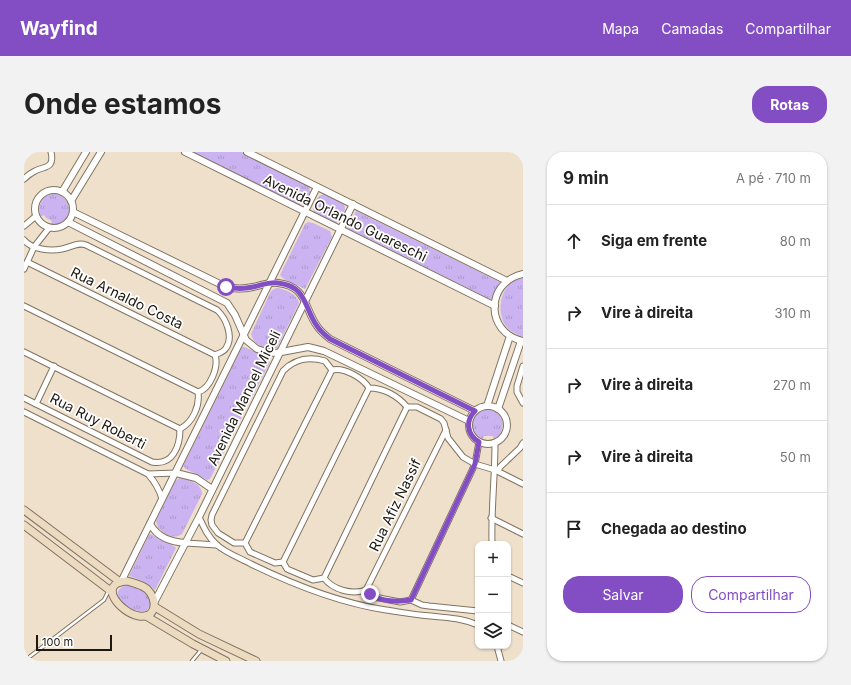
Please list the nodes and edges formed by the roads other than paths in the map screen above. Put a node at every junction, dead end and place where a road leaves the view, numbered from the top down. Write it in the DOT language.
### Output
graph roads {
  1 [pos="51,152"];
  2 [pos="86,152"];
  3 [pos="102,152"];
  4 [pos="185,152"];
  5 [pos="247,152"];
  6 [pos="24,179"];
  7 [pos="317,187"];
  8 [pos="62,192"];
  9 [pos="71,201"];
  10 [pos="353,204"];
  11 [pos="73,212"];
  12 [pos="305,212"];
  13 [pos="36,216"];
  14 [pos="68,222"];
  15 [pos="24,226"];
  16 [pos="49,228"];
  17 [pos="341,229"];
  18 [pos="24,240"];
  19 [pos="34,247"];
  20 [pos="27,262"];
  21 [pos="24,269"];
  22 [pos="523,274"];
  23 [pos="507,281"];
  24 [pos="270,283"];
  25 [pos="305,301"];
  26 [pos="24,306"];
  27 [pos="495,306"];
  28 [pos="244,336"];
  29 [pos="510,336"];
  30 [pos="522,341"];
  31 [pos="24,352"];
  32 [pos="280,353"];
  33 [pos="216,355"];
  34 [pos="54,366"];
  35 [pos="523,366"];
  36 [pos="332,370"];
  37 [pos="520,383"];
  38 [pos="369,388"];
  39 [pos="198,392"];
  40 [pos="24,398"];
  41 [pos="523,403"];
  42 [pos="36,404"];
  43 [pos="487,406"];
  44 [pos="407,407"];
  45 [pos="498,409"];
  46 [pos="475,411"];
  47 [pos="24,412"];
  48 [pos="469,421"];
  49 [pos="180,429"];
  50 [pos="446,430"];
  51 [pos="479,442"];
  52 [pos="495,443"];
  53 [pos="523,443"];
  54 [pos="475,464"];
  55 [pos="496,470"];
  56 [pos="176,473"];
  57 [pos="148,474"];
  58 [pos="523,484"];
  59 [pos="212,489"];
  60 [pos="162,499"];
  61 [pos="24,510"];
  62 [pos="199,517"];
  63 [pos="491,518"];
  64 [pos="150,524"];
  65 [pos="24,525"];
  66 [pos="523,534"];
  67 [pos="492,541"];
  68 [pos="186,542"];
  69 [pos="246,543"];
  70 [pos="217,545"];
  71 [pos="283,562"];
  72 [pos="510,577"];
  73 [pos="324,578"];
  74 [pos="120,582"];
  75 [pos="523,583"];
  76 [pos="366,590"];
  77 [pos="111,591"];
  78 [pos="411,600"];
  79 [pos="155,604"];
  80 [pos="475,610"];
  81 [pos="146,616"];
  82 [pos="475,624"];
  83 [pos="511,626"];
  84 [pos="523,632"];
  85 [pos="202,649"];
  86 [pos="498,649"];
  87 [pos="24,661"];
  88 [pos="192,661"];
  89 [pos="226,661"];
  90 [pos="256,661"];
  91 [pos="501,661"];
  1 -- 6 [label="street"];
  2 -- 8 [label="street"];
  3 -- 9 [label="street"];
  4 -- 12 [label="street, Avenida Orlando Guareschi"];
  5 -- 7 [label="street, Avenida Orlando Guareschi"];
  7 -- 10 [label="street, Avenida Orlando Guareschi"];
  7 -- 12 [label="street, Avenida Manoel Miceli"];
  8 -- 9 [label="street"];
  8 -- 13 [label="street"];
  9 -- 11 [label="street"];
  10 -- 17 [label="street, Avenida Manoel Miceli"];
  10 -- 23 [label="street, Avenida Orlando Guareschi"];
  11 -- 14 [label="street"];
  11 -- 24 [label="street"];
  12 -- 17 [label="street, Avenida Orlando Guareschi"];
  12 -- 24 [label="street, Avenida Manoel Miceli"];
  13 -- 15 [label="street"];
  13 -- 16 [label="street"];
  14 -- 16 [label="street"];
  14 -- 28 [label="street"];
  16 -- 19 [label="street"];
  17 -- 25 [label="street, Avenida Manoel Miceli"];
  17 -- 27 [label="street, Avenida Orlando Guareschi"];
  18 -- 19 [label="street"];
  19 -- 20 [label="street"];
  19 -- 33 [label="street"];
  20 -- 21 [label="street"];
  20 -- 33 [label="street, Rua Arnaldo Costa"];
  22 -- 23 [label="street"];
  23 -- 27 [label="street"];
  24 -- 25 [label="street"];
  24 -- 28 [label="street, Avenida Manoel Miceli"];
  25 -- 32 [label="street, Avenida Manoel Miceli"];
  25 -- 46 [label="street"];
  26 -- 39 [label="street"];
  27 -- 29 [label="street"];
  28 -- 32 [label="street"];
  28 -- 56 [label="street, Avenida Manoel Miceli"];
  29 -- 30 [label="street"];
  29 -- 43 [label="street"];
  30 -- 45 [label="street"];
  31 -- 34 [label="street"];
  32 -- 48 [label="street"];
  32 -- 59 [label="street, Avenida Manoel Miceli"];
  33 -- 39 [label="street"];
  34 -- 42 [label="street"];
  34 -- 49 [label="street"];
  35 -- 37 [label="street"];
  36 -- 38 [label="street"];
  36 -- 69 [label="street"];
  36 -- 69 [label="street"];
  37 -- 41 [label="street"];
  38 -- 44 [label="street"];
  38 -- 71 [label="street"];
  39 -- 49 [label="street"];
  40 -- 42 [label="street, Rua Ruy Roberti"];
  42 -- 49 [label="street, Rua Ruy Roberti"];
  43 -- 45 [label="street"];
  43 -- 46 [label="street"];
  44 -- 50 [label="street"];
  44 -- 73 [label="street"];
  45 -- 52 [label="street"];
  46 -- 48 [label="street"];
  47 -- 57 [label="street"];
  48 -- 51 [label="street"];
  50 -- 54 [label="street"];
  50 -- 76 [label="street, Rua Afiz Nassif"];
  51 -- 52 [label="street"];
  51 -- 54 [label="street"];
  52 -- 55 [label="street"];
  53 -- 55 [label="street"];
  54 -- 55 [label="street"];
  54 -- 78 [label="street"];
  55 -- 58 [label="street"];
  55 -- 63 [label="street"];
  56 -- 57 [label="street"];
  56 -- 59 [label="street"];
  56 -- 60 [label="street, Avenida Manoel Miceli"];
  57 -- 60 [label="street"];
  59 -- 62 [label="street, Avenida Manoel Miceli"];
  60 -- 64 [label="street, Avenida Manoel Miceli"];
  61 -- 74 [label="main road"];
  62 -- 68 [label="street, Avenida Manoel Miceli"];
  62 -- 70 [label="street"];
  63 -- 66 [label="street"];
  63 -- 67 [label="street"];
  64 -- 68 [label="street"];
  64 -- 74 [label="street, Avenida Manoel Miceli"];
  65 -- 77 [label="main road"];
  68 -- 70 [label="street"];
  68 -- 79 [label="street, Avenida Manoel Miceli"];
  69 -- 71 [label="street"];
  70 -- 82 [label="street"];
  71 -- 73 [label="street"];
  72 -- 75 [label="street"];
  73 -- 76 [label="street"];
  74 -- 77 [label="main road"];
  74 -- 79 [label="main road"];
  76 -- 78 [label="street"];
  77 -- 81 [label="main road"];
  77 -- 87 [label="lane"];
  78 -- 80 [label="street"];
  79 -- 81 [label="main road"];
  79 -- 90 [label="main road"];
  81 -- 85 [label="main road"];
  83 -- 84 [label="street"];
  85 -- 88 [label="lane"];
  85 -- 89 [label="main road"];
  86 -- 91 [label="street"];
}
